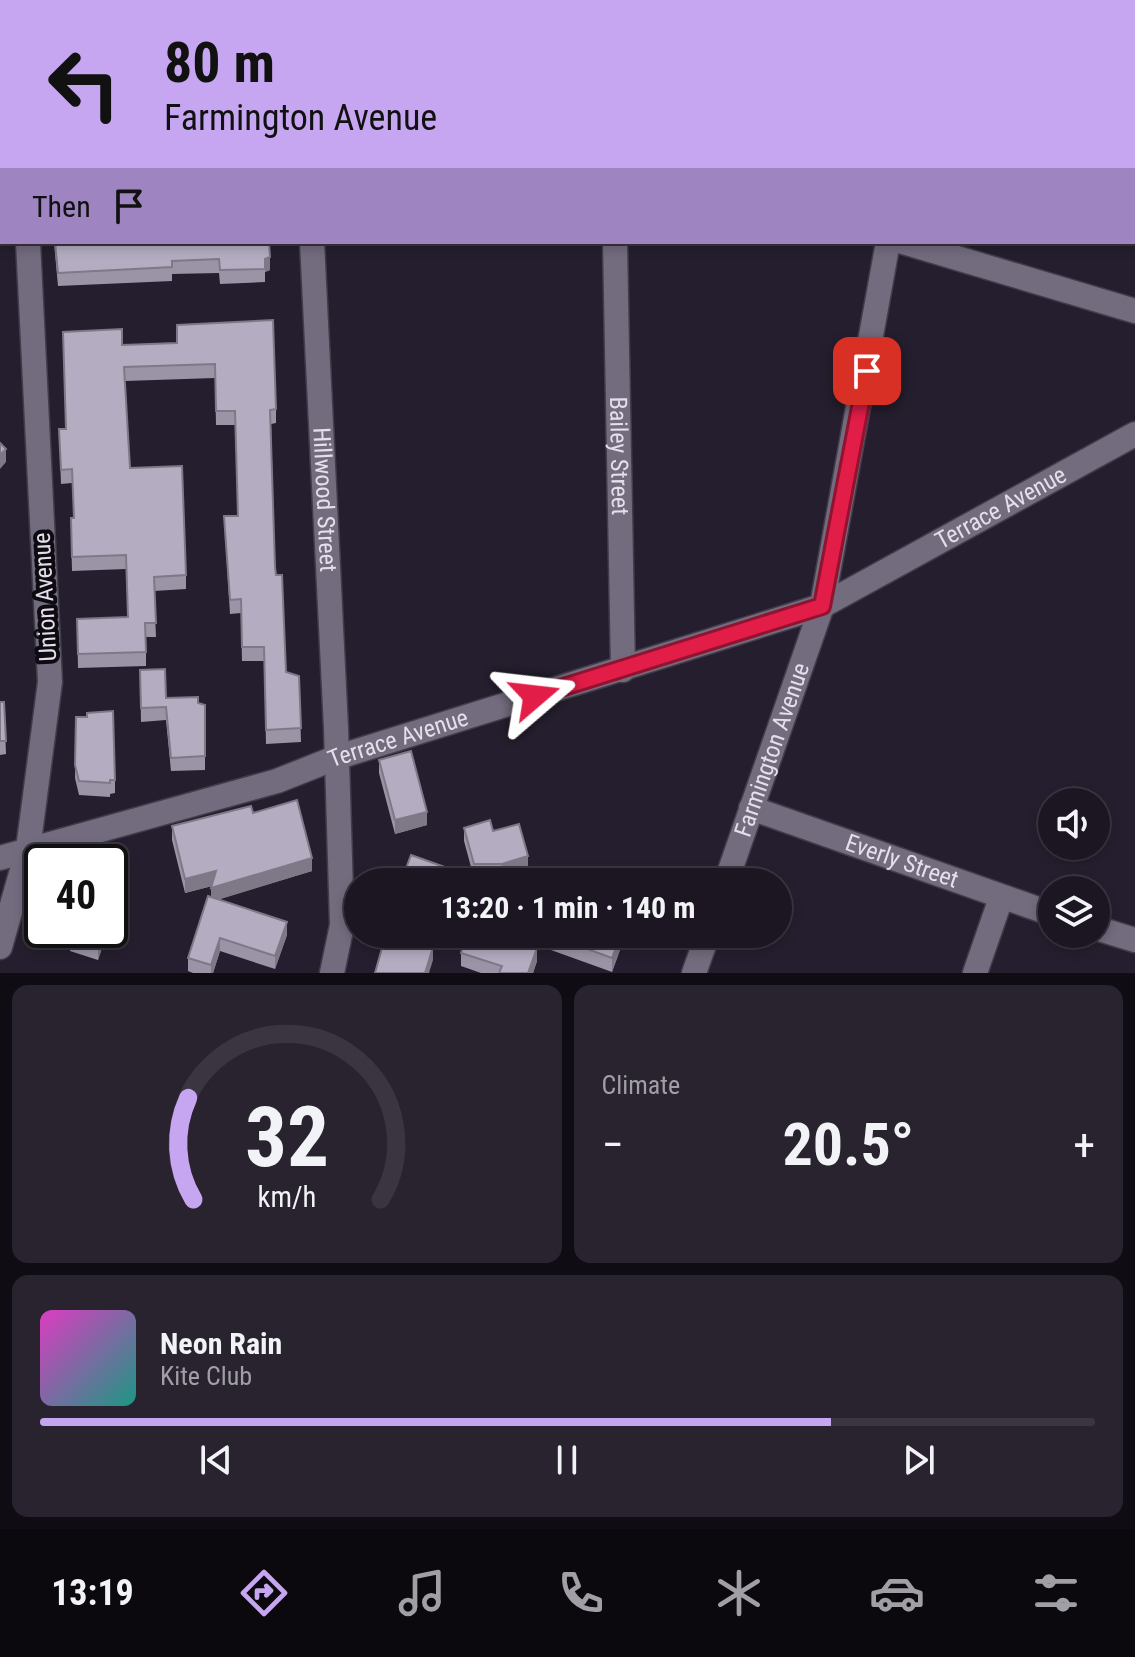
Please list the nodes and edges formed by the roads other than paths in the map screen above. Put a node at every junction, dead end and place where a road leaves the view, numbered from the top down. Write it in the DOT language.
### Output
graph roads {
  1 [pos="28,244"];
  2 [pos="312,244"];
  3 [pos="615,244"];
  4 [pos="888,244"];
  5 [pos="910,244"];
  6 [pos="1135,311"];
  7 [pos="1135,434"];
  8 [pos="822,606"];
  9 [pos="623,670"];
  10 [pos="335,758"];
  11 [pos="751,808"];
  12 [pos="29,844"];
  13 [pos="46,844"];
  14 [pos="24,850"];
  15 [pos="0,858"];
  16 [pos="24,863"];
  17 [pos="731,868"];
  18 [pos="1001,898"];
  19 [pos="1038,910"];
  20 [pos="1110,932"];
  21 [pos="1135,940"];
  22 [pos="0,947"];
  23 [pos="703,948"];
  24 [pos="332,973"];
  25 [pos="694,973"];
  26 [pos="975,973"];
  1 -- 12 [label="street, Union Avenue"];
  2 -- 10 [label="street, Hillwood Street"];
  3 -- 9 [label="street, Bailey Street"];
  4 -- 8 [label="street, Farmington Avenue"];
  5 -- 6 [label="street"];
  7 -- 8 [label="street, Terrace Avenue"];
  8 -- 9 [label="street, Terrace Avenue"];
  8 -- 11 [label="street, Farmington Avenue"];
  9 -- 10 [label="street, Terrace Avenue"];
  10 -- 13 [label="street, Terrace Avenue"];
  10 -- 24 [label="street, Hillwood Street"];
  11 -- 17 [label="street, Farmington Avenue"];
  11 -- 18 [label="street, Everly Street"];
  14 -- 15 [label="street, Terrace Avenue"];
  16 -- 22 [label="street, Union Avenue"];
  18 -- 19 [label="street, Everly Street"];
  18 -- 26 [label="street"];
  20 -- 21 [label="street"];
  23 -- 25 [label="street"];
}
